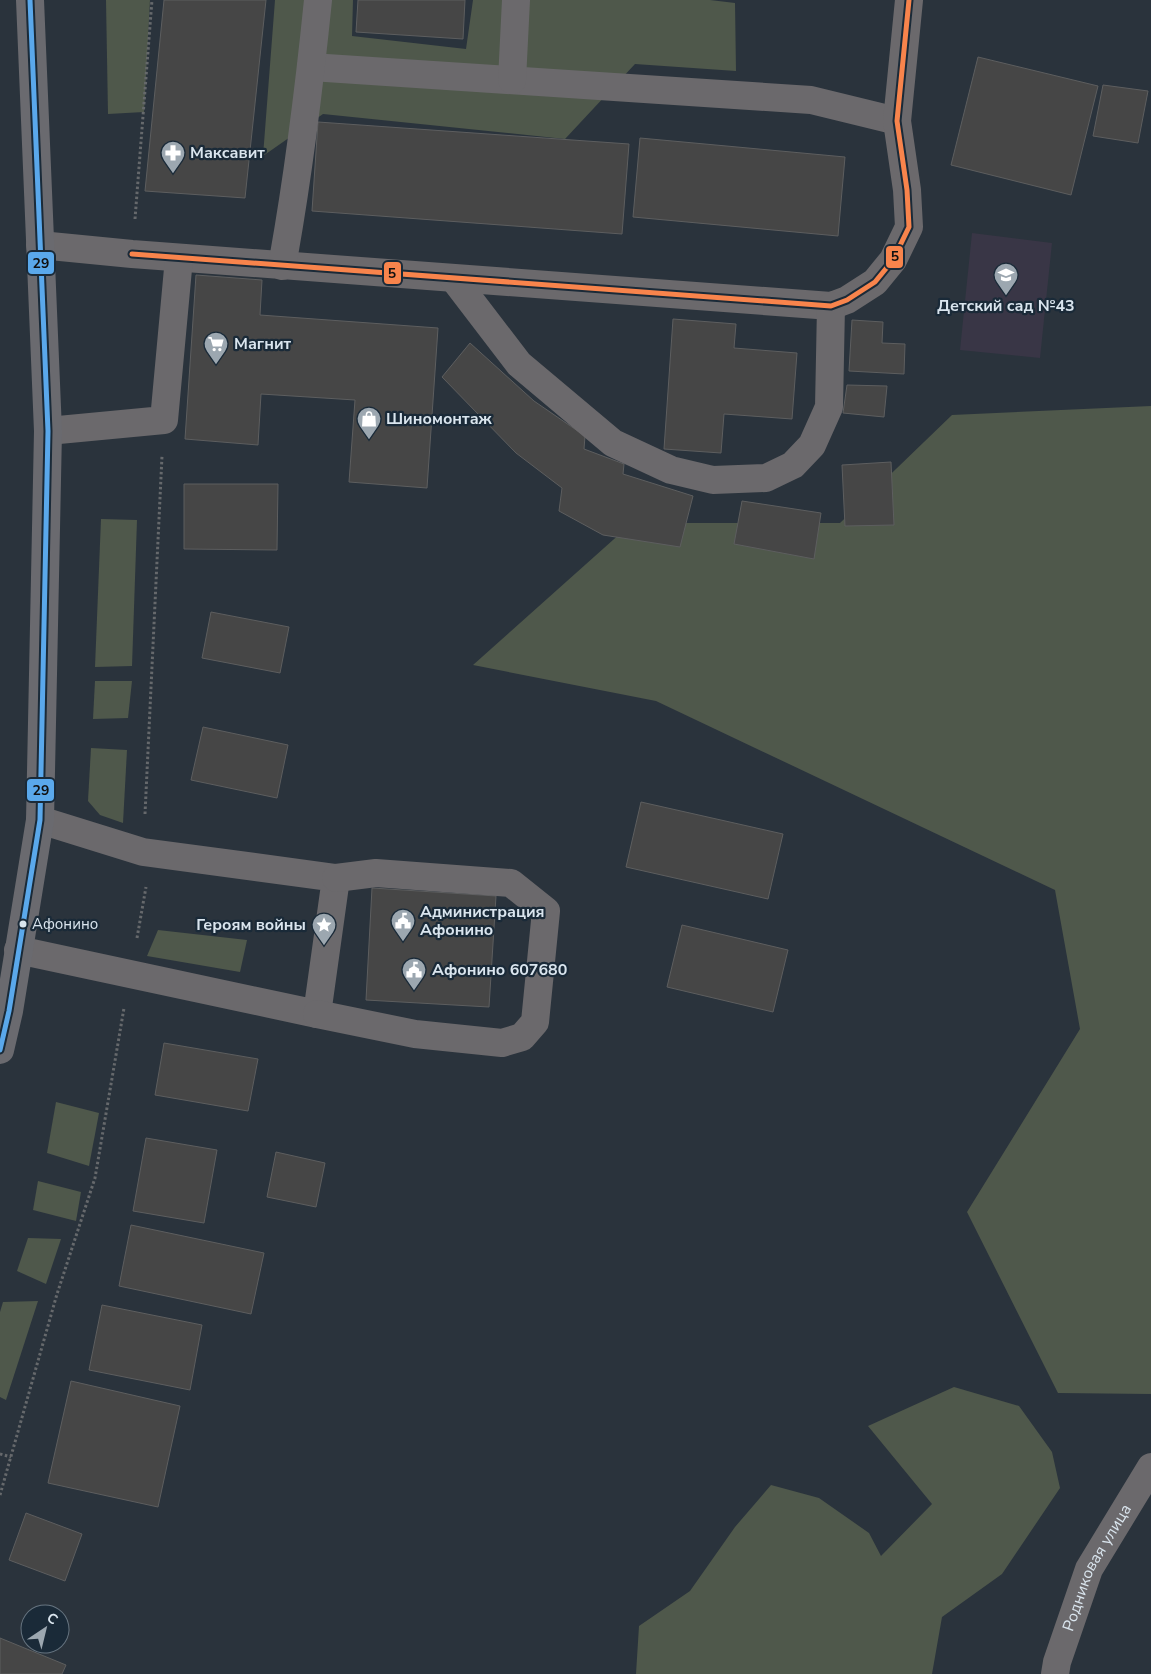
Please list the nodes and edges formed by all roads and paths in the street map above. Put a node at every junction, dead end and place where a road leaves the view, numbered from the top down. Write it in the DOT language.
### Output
graph roads {
  1 [pos="30,0"];
  2 [pos="152,0"];
  3 [pos="318,0"];
  4 [pos="516,0"];
  5 [pos="909,0"];
  6 [pos="311,67"];
  7 [pos="512,80"];
  8 [pos="897,121"];
  9 [pos="40,245"];
  10 [pos="132,254"];
  11 [pos="180,258"];
  12 [pos="282,266"];
  13 [pos="454,279"];
  14 [pos="839,303"];
  15 [pos="164,420"];
  16 [pos="48,431"];
  17 [pos="40,820"];
  18 [pos="143,852"];
  19 [pos="336,878"];
  20 [pos="18,950"];
  21 [pos="130,974"];
  22 [pos="4,1011"];
  23 [pos="317,1014"];
  24 [pos="0,1050"];
  25 [pos="0,1454"];
  26 [pos="11,1457"];
  27 [pos="1151,1467"];
  28 [pos="0,1495"];
  29 [pos="1055,1674"];
  1 -- 9 [label="main road"];
  2 -- 10 [label="path"];
  3 -- 6 [label="street"];
  4 -- 7 [label="street"];
  5 -- 8 [label="street"];
  6 -- 7 [label="street"];
  6 -- 12 [label="street"];
  7 -- 8 [label="street"];
  8 -- 14 [label="street"];
  9 -- 10 [label="street"];
  9 -- 16 [label="main road"];
  10 -- 11 [label="street"];
  11 -- 12 [label="street"];
  11 -- 15 [label="street"];
  12 -- 13 [label="street"];
  13 -- 14 [label="street"];
  13 -- 14 [label="street"];
  15 -- 16 [label="street"];
  15 -- 18 [label="path"];
  16 -- 17 [label="main road"];
  17 -- 18 [label="street"];
  17 -- 20 [label="main road"];
  18 -- 19 [label="street"];
  18 -- 21 [label="path"];
  19 -- 23 [label="street"];
  19 -- 23 [label="street"];
  20 -- 21 [label="street"];
  20 -- 22 [label="main road"];
  21 -- 23 [label="street"];
  21 -- 26 [label="path"];
  22 -- 24 [label="main road"];
  25 -- 26 [label="path"];
  26 -- 28 [label="path"];
  27 -- 29 [label="street, Родниковая улица"];
}
